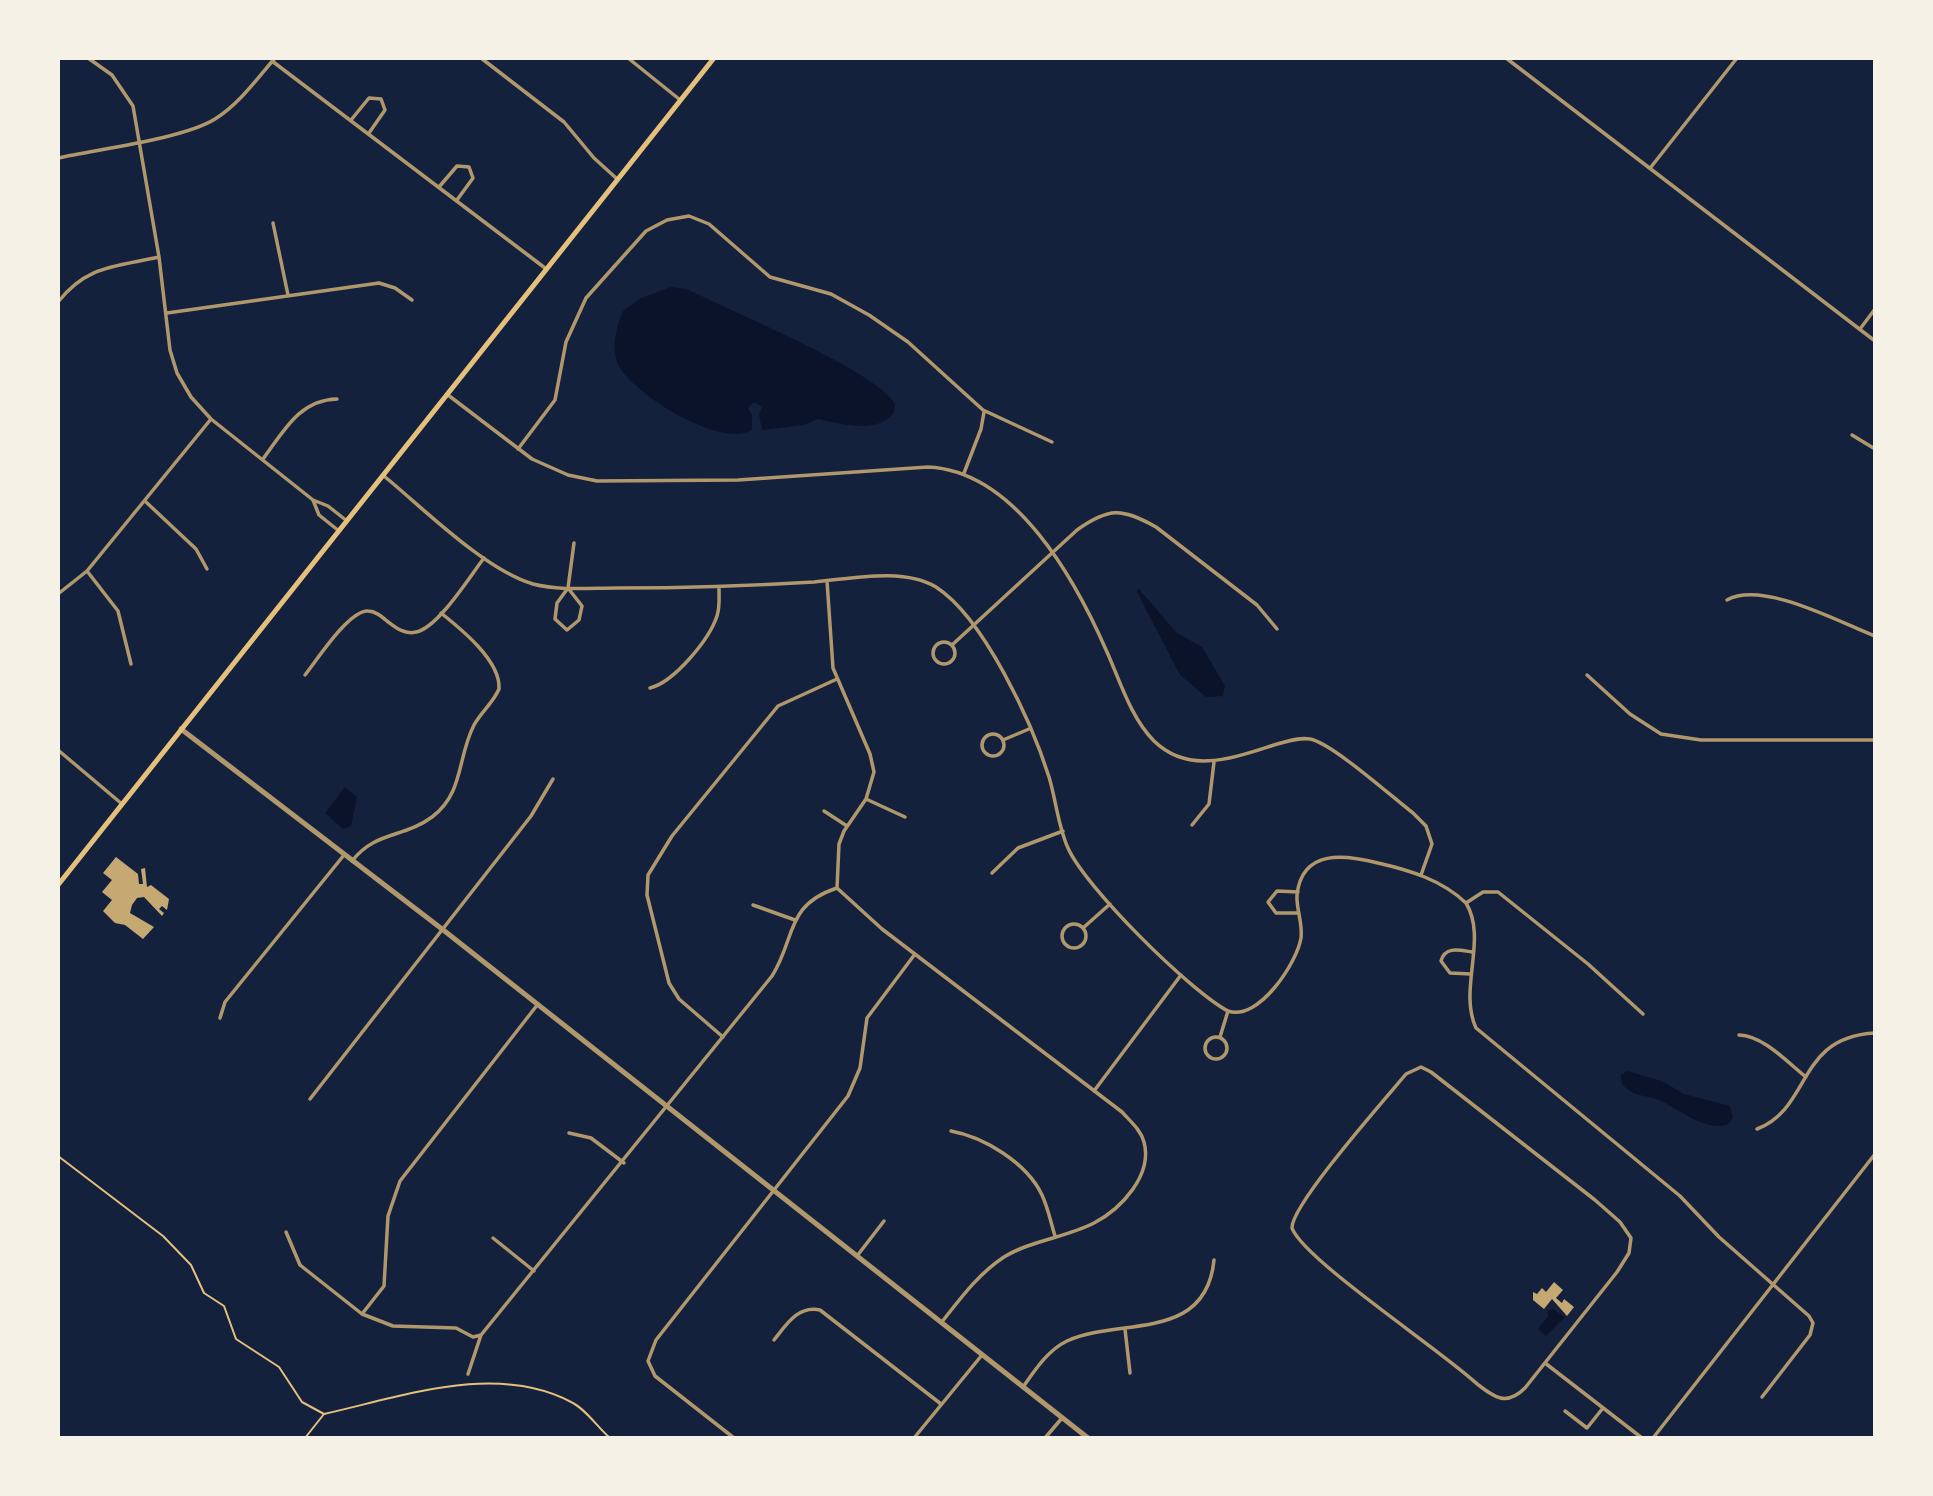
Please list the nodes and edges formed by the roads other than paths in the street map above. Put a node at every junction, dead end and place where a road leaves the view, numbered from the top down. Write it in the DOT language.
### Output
graph roads {
  1 [pos="88,58"];
  2 [pos="481,58"];
  3 [pos="628,58"];
  4 [pos="713,58"];
  5 [pos="1506,58"];
  6 [pos="1737,58"];
  7 [pos="274,59"];
  8 [pos="680,99"];
  9 [pos="351,120"];
  10 [pos="369,133"];
  11 [pos="139,140"];
  12 [pos="58,158"];
  13 [pos="1651,167"];
  14 [pos="616,178"];
  15 [pos="439,187"];
  16 [pos="457,200"];
  17 [pos="273,223"];
  18 [pos="159,257"];
  19 [pos="545,268"];
  20 [pos="288,295"];
  21 [pos="412,300"];
  22 [pos="58,302"];
  23 [pos="1875,309"];
  24 [pos="167,313"];
  25 [pos="1860,329"];
  26 [pos="1875,341"];
  27 [pos="446,394"];
  28 [pos="337,399"];
  29 [pos="983,410"];
  30 [pos="211,419"];
  31 [pos="1852,435"];
  32 [pos="1052,442"];
  33 [pos="518,449"];
  34 [pos="1875,449"];
  35 [pos="263,459"];
  36 [pos="964,473"];
  37 [pos="382,474"];
  38 [pos="313,500"];
  39 [pos="146,502"];
  40 [pos="347,521"];
  41 [pos="339,531"];
  42 [pos="574,543"];
  43 [pos="1051,552"];
  44 [pos="484,558"];
  45 [pos="207,569"];
  46 [pos="87,571"];
  47 [pos="827,581"];
  48 [pos="568,588"];
  49 [pos="719,588"];
  50 [pos="58,594"];
  51 [pos="1727,600"];
  52 [pos="441,613"];
  53 [pos="974,624"];
  54 [pos="1277,629"];
  55 [pos="1875,636"];
  56 [pos="952,645"];
  57 [pos="131,664"];
  58 [pos="305,675"];
  59 [pos="1587,675"];
  60 [pos="837,679"];
  61 [pos="650,688"];
  62 [pos="181,729"];
  63 [pos="1029,729"];
  64 [pos="1003,740"];
  65 [pos="1875,740"];
  66 [pos="58,750"];
  67 [pos="1214,762"];
  68 [pos="553,779"];
  69 [pos="866,799"];
  70 [pos="122,804"];
  71 [pos="824,811"];
  72 [pos="905,817"];
  73 [pos="1192,825"];
  74 [pos="847,826"];
  75 [pos="1063,831"];
  76 [pos="344,855"];
  77 [pos="352,861"];
  78 [pos="992,873"];
  79 [pos="1421,875"];
  80 [pos="58,885"];
  81 [pos="836,888"];
  82 [pos="1298,892"];
  83 [pos="1466,902"];
  84 [pos="1111,903"];
  85 [pos="753,905"];
  86 [pos="1299,913"];
  87 [pos="795,920"];
  88 [pos="1083,928"];
  89 [pos="442,929"];
  90 [pos="1472,952"];
  91 [pos="915,954"];
  92 [pos="1471,974"];
  93 [pos="1181,975"];
  94 [pos="538,1004"];
  95 [pos="1228,1011"];
  96 [pos="1643,1014"];
  97 [pos="220,1018"];
  98 [pos="1875,1033"];
  99 [pos="1739,1035"];
  100 [pos="723,1037"];
  101 [pos="1220,1037"];
  102 [pos="1805,1077"];
  103 [pos="1094,1091"];
  104 [pos="310,1099"];
  105 [pos="668,1108"];
  106 [pos="1757,1129"];
  107 [pos="951,1131"];
  108 [pos="569,1133"];
  109 [pos="1875,1154"];
  110 [pos="624,1163"];
  111 [pos="776,1192"];
  112 [pos="884,1221"];
  113 [pos="286,1232"];
  114 [pos="1055,1236"];
  115 [pos="493,1238"];
  116 [pos="857,1256"];
  117 [pos="1214,1260"];
  118 [pos="534,1271"];
  119 [pos="1774,1285"];
  120 [pos="362,1314"];
  121 [pos="942,1323"];
  122 [pos="1125,1329"];
  123 [pos="481,1335"];
  124 [pos="774,1340"];
  125 [pos="982,1355"];
  126 [pos="1545,1363"];
  127 [pos="1130,1373"];
  128 [pos="468,1374"];
  129 [pos="1023,1387"];
  130 [pos="1762,1397"];
  131 [pos="941,1404"];
  132 [pos="1603,1408"];
  133 [pos="1565,1411"];
  134 [pos="1062,1418"];
  135 [pos="734,1438"];
  136 [pos="914,1438"];
  137 [pos="1045,1438"];
  138 [pos="1088,1438"];
  139 [pos="1642,1438"];
  140 [pos="1653,1438"];
  1 -- 11 [label="street"];
  2 -- 14 [label="street"];
  3 -- 8 [label="street"];
  4 -- 8 [label="main road"];
  5 -- 13 [label="street"];
  6 -- 13 [label="street"];
  7 -- 9 [label="street"];
  7 -- 11 [label="street"];
  8 -- 14 [label="main road"];
  9 -- 10 [label="street"];
  9 -- 10 [label="street"];
  10 -- 15 [label="street"];
  11 -- 12 [label="street"];
  11 -- 18 [label="street"];
  13 -- 25 [label="street"];
  14 -- 19 [label="main road"];
  15 -- 16 [label="street"];
  15 -- 16 [label="street"];
  16 -- 19 [label="street"];
  17 -- 20 [label="street"];
  18 -- 22 [label="street"];
  18 -- 24 [label="street"];
  19 -- 27 [label="main road"];
  20 -- 21 [label="street"];
  20 -- 24 [label="street"];
  23 -- 25 [label="street"];
  24 -- 30 [label="street"];
  25 -- 26 [label="street"];
  27 -- 33 [label="street"];
  27 -- 37 [label="main road"];
  28 -- 35 [label="street"];
  29 -- 32 [label="street"];
  29 -- 33 [label="street"];
  29 -- 36 [label="street"];
  30 -- 35 [label="street"];
  30 -- 39 [label="street"];
  31 -- 34 [label="street"];
  33 -- 36 [label="street"];
  35 -- 38 [label="street"];
  36 -- 43 [label="street"];
  37 -- 40 [label="main road"];
  37 -- 44 [label="street"];
  38 -- 40 [label="street"];
  38 -- 41 [label="street"];
  39 -- 45 [label="street"];
  39 -- 46 [label="street"];
  40 -- 41 [label="main road"];
  41 -- 62 [label="main road"];
  42 -- 48 [label="street"];
  43 -- 53 [label="street"];
  43 -- 54 [label="street"];
  43 -- 67 [label="street"];
  44 -- 48 [label="street"];
  44 -- 52 [label="street"];
  46 -- 50 [label="street"];
  46 -- 57 [label="street"];
  47 -- 49 [label="street"];
  47 -- 53 [label="street"];
  47 -- 60 [label="street"];
  48 -- 48 [label="street"];
  48 -- 49 [label="street"];
  49 -- 61 [label="street"];
  51 -- 55 [label="street"];
  52 -- 58 [label="street"];
  52 -- 77 [label="street"];
  53 -- 56 [label="street"];
  53 -- 63 [label="street"];
  56 -- 56 [label="street"];
  59 -- 65 [label="street"];
  60 -- 69 [label="street"];
  60 -- 100 [label="street"];
  62 -- 70 [label="main road"];
  62 -- 76 [label="street"];
  63 -- 64 [label="street"];
  63 -- 75 [label="street"];
  64 -- 64 [label="street"];
  66 -- 70 [label="street"];
  67 -- 73 [label="street"];
  67 -- 79 [label="street"];
  68 -- 89 [label="street"];
  69 -- 72 [label="street"];
  69 -- 74 [label="street"];
  70 -- 80 [label="main road"];
  71 -- 74 [label="street"];
  74 -- 81 [label="street"];
  75 -- 78 [label="street"];
  75 -- 84 [label="street"];
  76 -- 77 [label="street"];
  76 -- 97 [label="street"];
  77 -- 89 [label="street"];
  79 -- 82 [label="street"];
  79 -- 83 [label="street"];
  81 -- 87 [label="street"];
  81 -- 91 [label="street"];
  82 -- 86 [label="street"];
  82 -- 86 [label="street"];
  83 -- 90 [label="street"];
  83 -- 96 [label="street"];
  84 -- 88 [label="street"];
  84 -- 93 [label="street"];
  85 -- 87 [label="street"];
  86 -- 95 [label="street"];
  87 -- 100 [label="street"];
  88 -- 88 [label="street"];
  89 -- 94 [label="street"];
  89 -- 104 [label="street"];
  90 -- 92 [label="street"];
  90 -- 92 [label="street"];
  91 -- 103 [label="street"];
  91 -- 111 [label="street"];
  92 -- 119 [label="street"];
  93 -- 95 [label="street"];
  93 -- 103 [label="street"];
  94 -- 105 [label="street"];
  94 -- 120 [label="street"];
  95 -- 101 [label="street"];
  98 -- 102 [label="street"];
  99 -- 102 [label="street"];
  100 -- 105 [label="street"];
  101 -- 101 [label="street"];
  102 -- 106 [label="street"];
  103 -- 114 [label="street"];
  105 -- 110 [label="street"];
  105 -- 111 [label="street"];
  107 -- 114 [label="street"];
  108 -- 110 [label="street"];
  109 -- 119 [label="street"];
  110 -- 118 [label="street"];
  111 -- 116 [label="street"];
  111 -- 135 [label="street"];
  112 -- 116 [label="street"];
  113 -- 120 [label="street"];
  114 -- 121 [label="street"];
  115 -- 118 [label="street"];
  116 -- 121 [label="street"];
  117 -- 122 [label="street"];
  118 -- 123 [label="street"];
  119 -- 130 [label="street"];
  119 -- 140 [label="street"];
  120 -- 123 [label="street"];
  121 -- 125 [label="street"];
  122 -- 127 [label="street"];
  122 -- 129 [label="street"];
  123 -- 128 [label="street"];
  124 -- 131 [label="street"];
  125 -- 129 [label="street"];
  125 -- 131 [label="street"];
  126 -- 126 [label="street"];
  126 -- 132 [label="street"];
  129 -- 134 [label="street"];
  131 -- 136 [label="street"];
  132 -- 133 [label="street"];
  132 -- 139 [label="street"];
  134 -- 137 [label="street"];
  134 -- 138 [label="street"];
}
